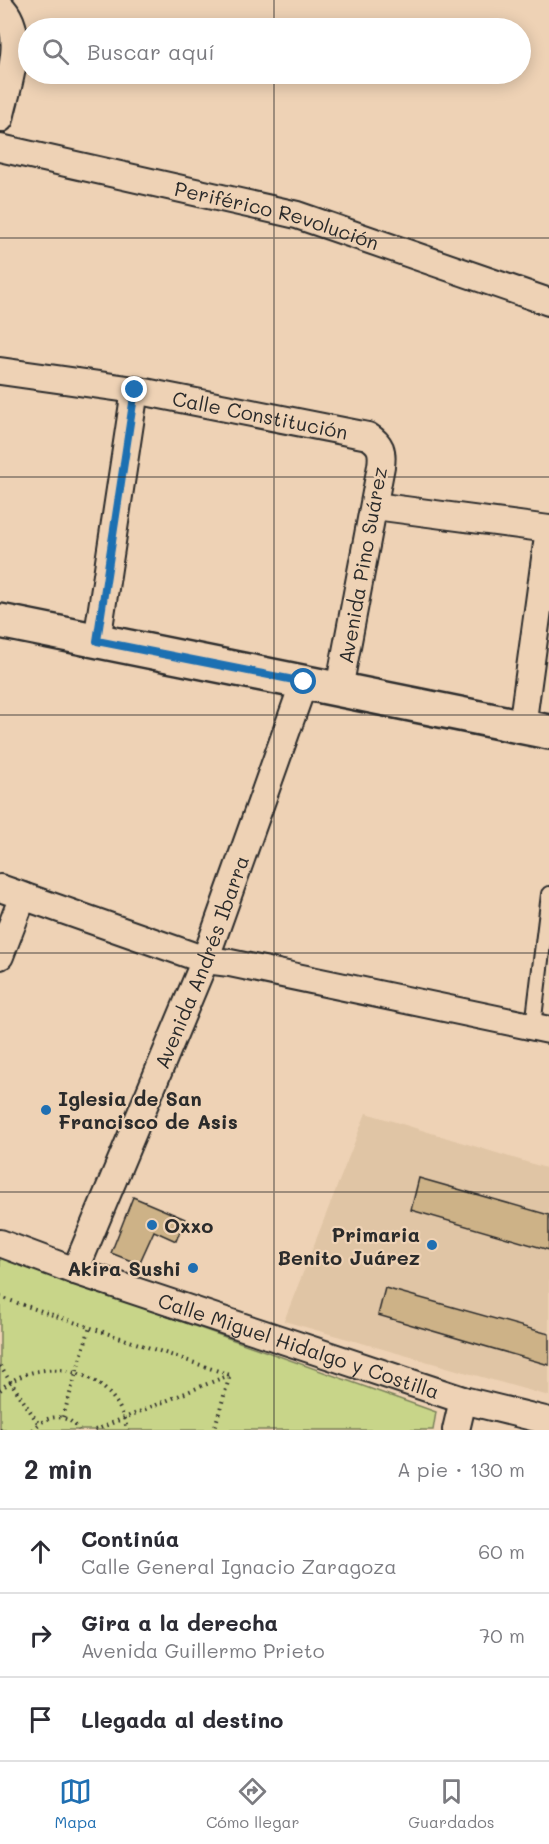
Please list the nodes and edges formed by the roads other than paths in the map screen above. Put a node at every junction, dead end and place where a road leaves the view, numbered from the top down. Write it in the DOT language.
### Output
graph roads {
  1 [pos="0,6"];
  2 [pos="0,119"];
  3 [pos="0,148"];
  4 [pos="549,302"];
  5 [pos="0,371"];
  6 [pos="135,390"];
  7 [pos="377,442"];
  8 [pos="375,506"];
  9 [pos="549,529"];
  10 [pos="0,621"];
  11 [pos="97,641"];
  12 [pos="304,682"];
  13 [pos="339,689"];
  14 [pos="536,729"];
  15 [pos="12,892"];
  16 [pos="549,894"];
  17 [pos="0,956"];
  18 [pos="205,960"];
  19 [pos="541,1028"];
  20 [pos="0,1243"];
  21 [pos="75,1271"];
  22 [pos="463,1400"];
  23 [pos="549,1421"];
  24 [pos="456,1430"];
  1 -- 2 [label="street"];
  3 -- 4 [label="street, Periférico Revolución"];
  5 -- 6 [label="street, Calle Constitución"];
  6 -- 7 [label="street, Calle Constitución"];
  6 -- 11 [label="street"];
  7 -- 8 [label="street, Avenida Pino Suárez"];
  8 -- 9 [label="street"];
  8 -- 13 [label="street, Avenida Pino Suárez"];
  9 -- 14 [label="street"];
  10 -- 11 [label="street"];
  11 -- 12 [label="street"];
  12 -- 13 [label="street"];
  12 -- 18 [label="street, Avenida Andrés Ibarra"];
  13 -- 14 [label="street"];
  15 -- 17 [label="street"];
  15 -- 18 [label="street"];
  16 -- 19 [label="lane"];
  18 -- 19 [label="street"];
  18 -- 21 [label="street, Avenida Andrés Ibarra"];
  20 -- 21 [label="street, Calle Miguel Hidalgo y Costilla"];
  21 -- 22 [label="street, Calle Miguel Hidalgo y Costilla"];
  22 -- 23 [label="street, Calle Miguel Hidalgo y Costilla"];
  22 -- 24 [label="street"];
}
